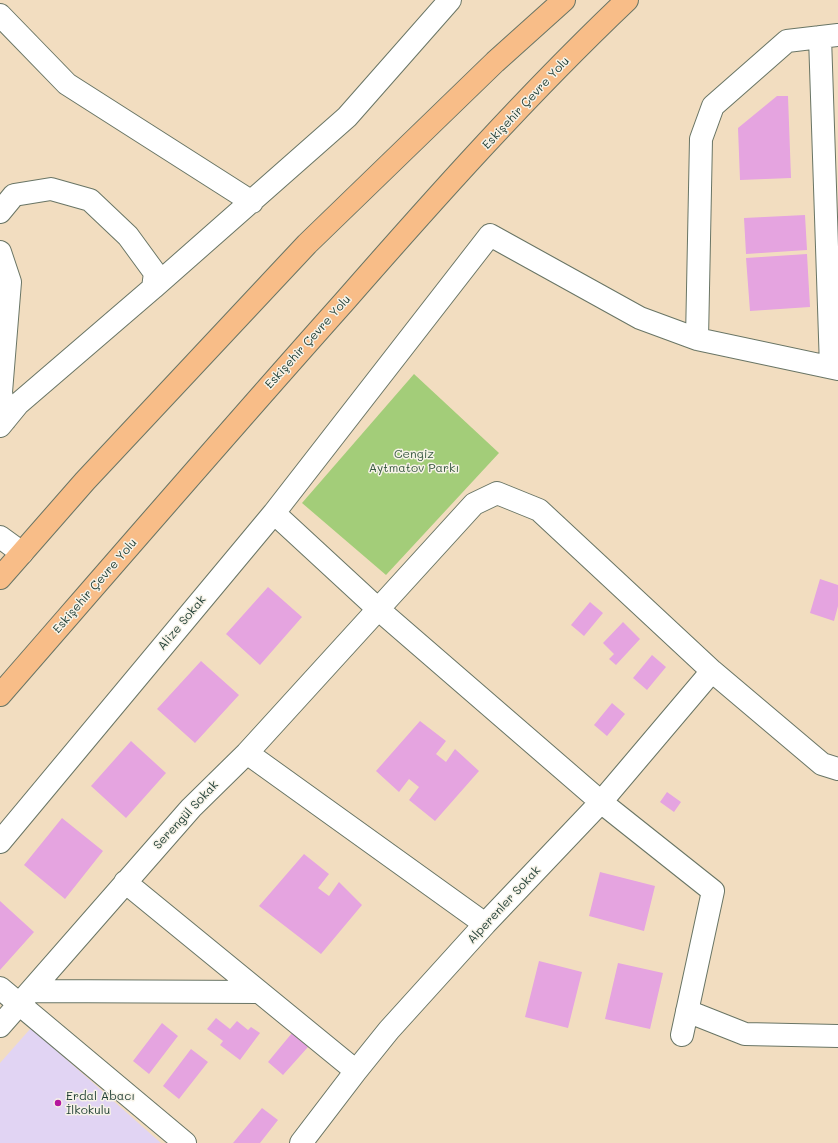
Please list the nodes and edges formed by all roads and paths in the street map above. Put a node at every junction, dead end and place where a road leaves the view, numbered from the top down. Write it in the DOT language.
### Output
graph roads {
  1 [pos="450,0"];
  2 [pos="564,0"];
  3 [pos="627,0"];
  4 [pos="0,15"];
  5 [pos="829,36"];
  6 [pos="252,202"];
  7 [pos="0,212"];
  8 [pos="0,252"];
  9 [pos="153,288"];
  10 [pos="697,339"];
  11 [pos="834,368"];
  12 [pos="2,423"];
  13 [pos="274,514"];
  14 [pos="0,537"];
  15 [pos="22,553"];
  16 [pos="0,578"];
  17 [pos="378,609"];
  18 [pos="712,670"];
  19 [pos="0,695"];
  20 [pos="247,753"];
  21 [pos="838,769"];
  22 [pos="601,802"];
  23 [pos="0,842"];
  24 [pos="125,882"];
  25 [pos="485,924"];
  26 [pos="0,988"];
  27 [pos="259,992"];
  28 [pos="24,998"];
  29 [pos="687,1012"];
  30 [pos="0,1026"];
  31 [pos="682,1035"];
  32 [pos="838,1036"];
  33 [pos="356,1071"];
  34 [pos="185,1143"];
  35 [pos="301,1143"];
  1 -- 6 [label="street"];
  2 -- 15 [label="highway"];
  3 -- 19 [label="highway, Eskişehir Çevre Yolu"];
  4 -- 6 [label="street"];
  5 -- 10 [label="street"];
  5 -- 11 [label="street"];
  6 -- 9 [label="street"];
  7 -- 9 [label="street"];
  8 -- 12 [label="street"];
  9 -- 12 [label="street"];
  10 -- 11 [label="street"];
  10 -- 13 [label="street, Alize Sokak"];
  13 -- 17 [label="street"];
  13 -- 23 [label="street, Alize Sokak"];
  14 -- 15 [label="street"];
  15 -- 16 [label="highway"];
  17 -- 18 [label="street, Serengül Sokak"];
  17 -- 20 [label="street, Serengül Sokak"];
  17 -- 22 [label="street"];
  18 -- 21 [label="street, Serengül Sokak"];
  18 -- 22 [label="street, Alperenler Sokak"];
  20 -- 24 [label="street, Serengül Sokak"];
  20 -- 25 [label="street"];
  22 -- 25 [label="street, Alperenler Sokak"];
  22 -- 29 [label="street"];
  24 -- 27 [label="street"];
  24 -- 28 [label="street, Serengül Sokak"];
  25 -- 33 [label="street, Alperenler Sokak"];
  26 -- 28 [label="street"];
  27 -- 28 [label="street"];
  27 -- 33 [label="street"];
  28 -- 30 [label="street, Serengül Sokak"];
  28 -- 34 [label="street"];
  29 -- 31 [label="street"];
  29 -- 32 [label="street"];
  33 -- 35 [label="street, Alperenler Sokak"];
}
